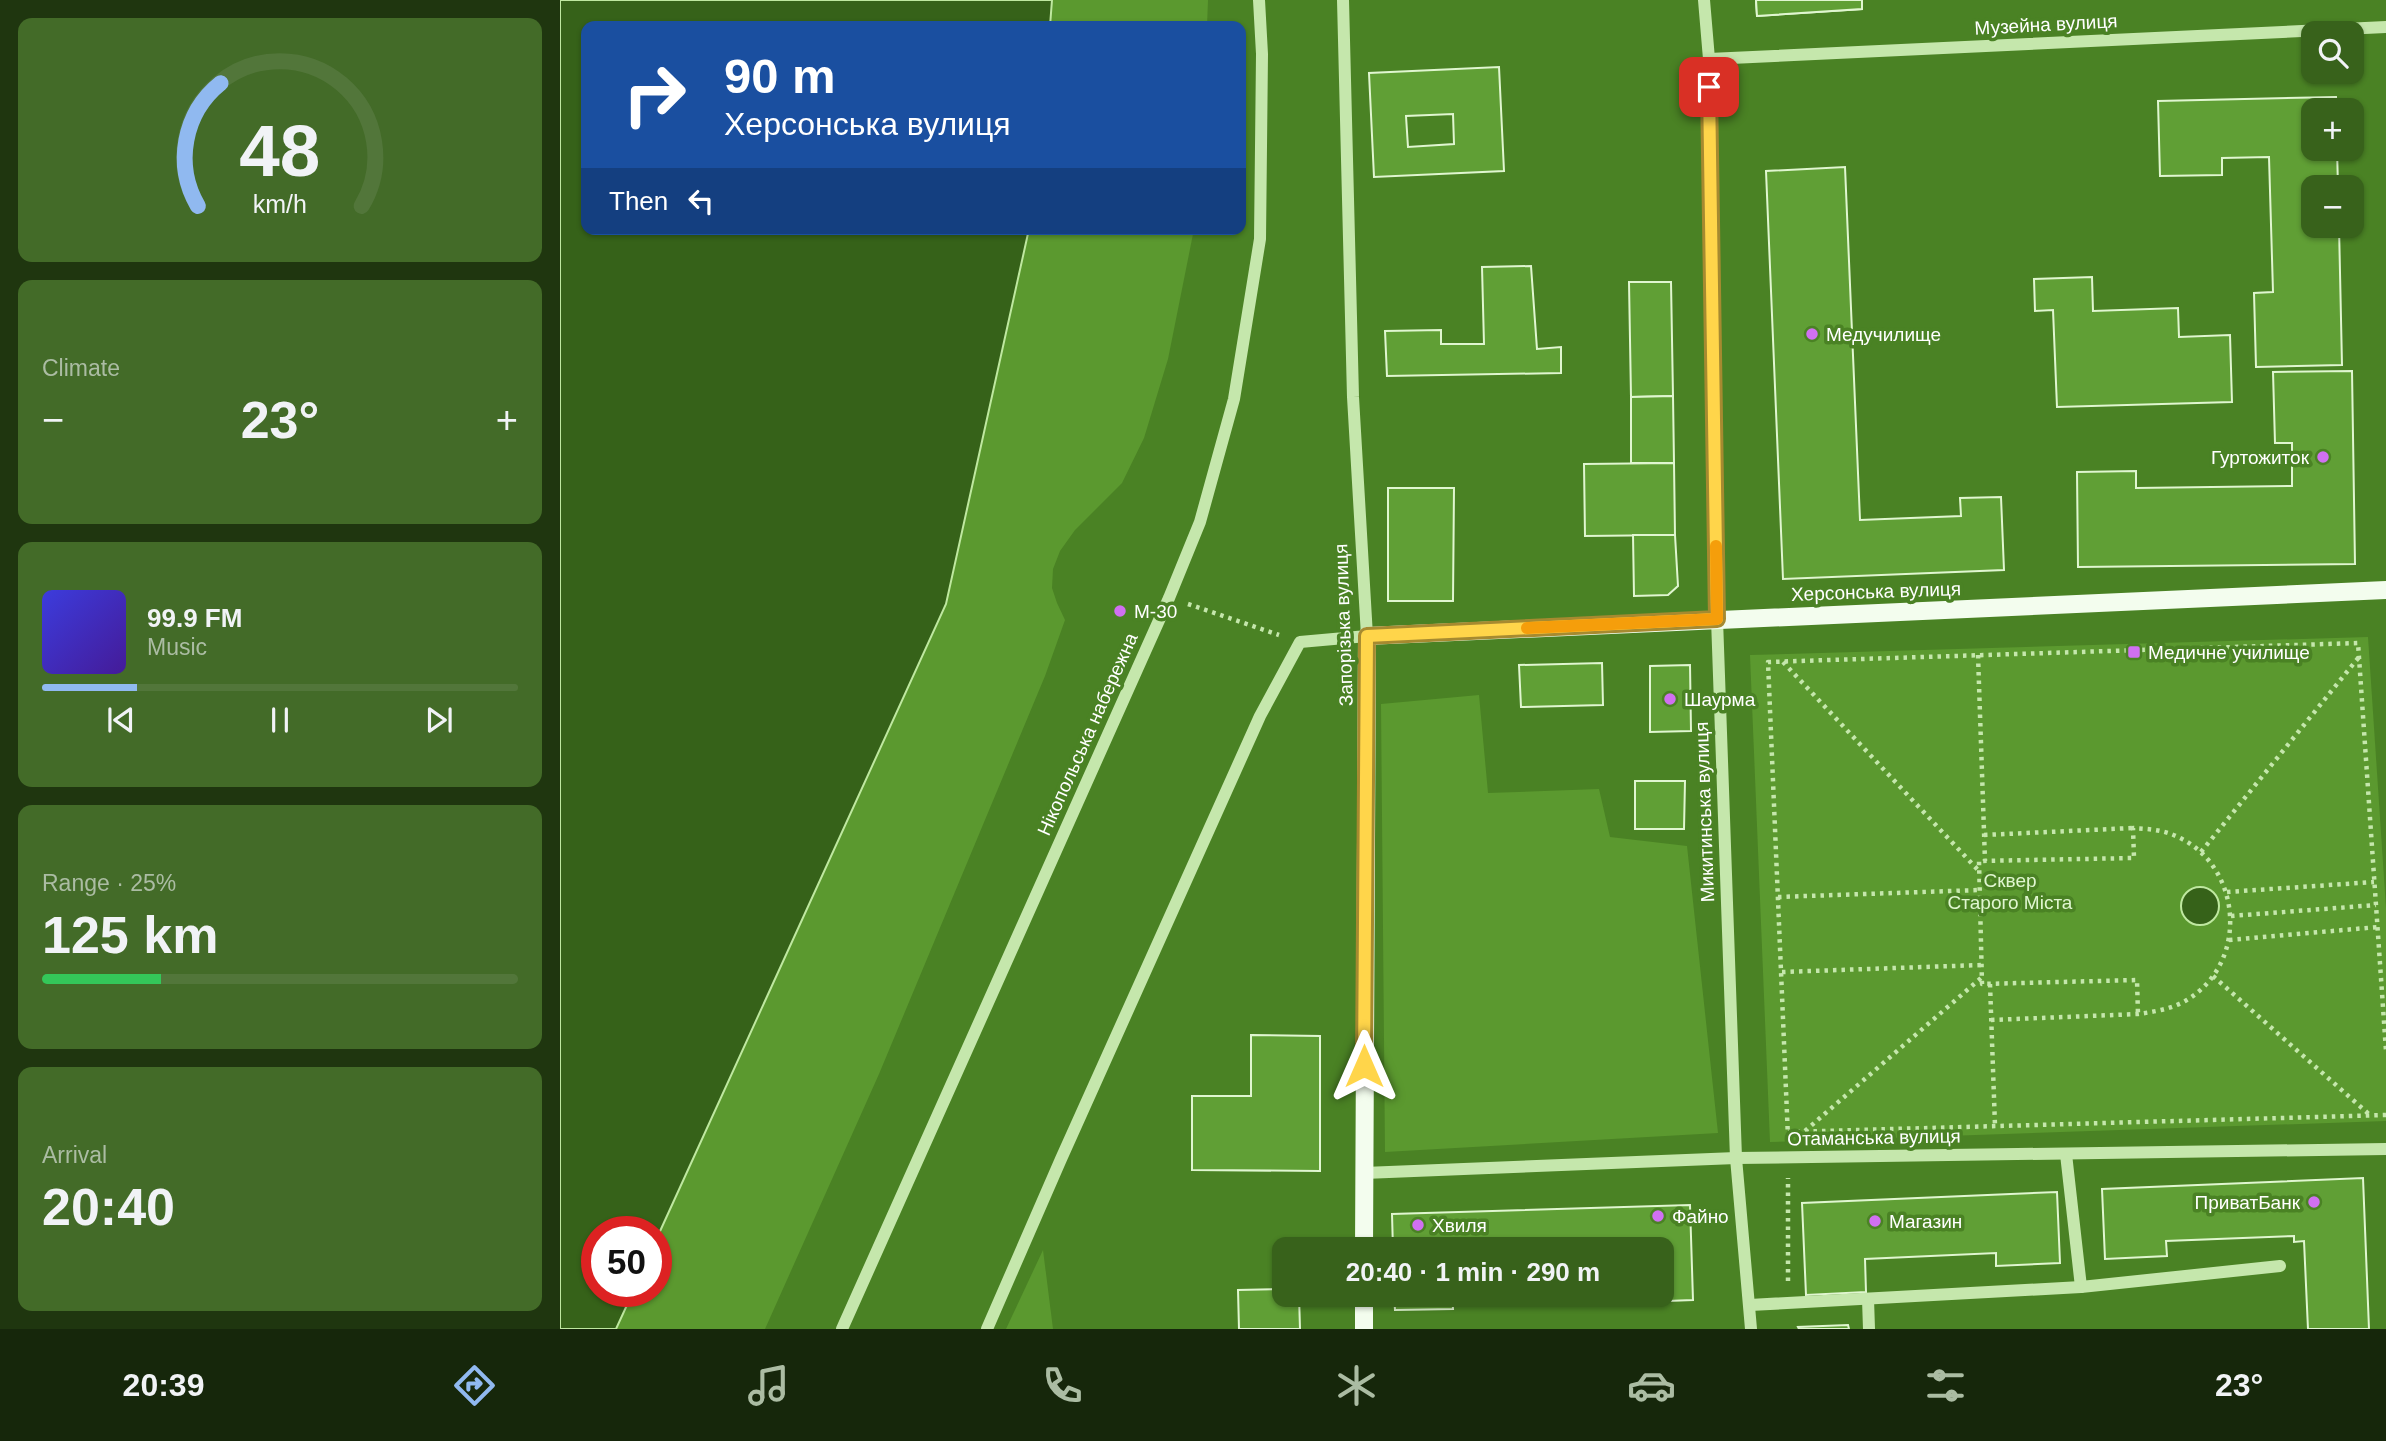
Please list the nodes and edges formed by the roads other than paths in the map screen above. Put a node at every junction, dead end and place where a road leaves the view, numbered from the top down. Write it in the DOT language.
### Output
graph roads {
  1 [pos="1259,0"];
  2 [pos="1343,0"];
  3 [pos="1704,0"];
  4 [pos="2386,27"];
  5 [pos="1709,59"];
  6 [pos="2386,590"];
  7 [pos="1717,619"];
  8 [pos="1367,636"];
  9 [pos="2386,1149"];
  10 [pos="2066,1154"];
  11 [pos="1735,1158"];
  12 [pos="1364,1173"];
  13 [pos="1364,1237"];
  14 [pos="2280,1265"];
  15 [pos="2081,1287"];
  16 [pos="1868,1299"];
  17 [pos="1750,1305"];
  18 [pos="1364,1307"];
  19 [pos="842,1329"];
  20 [pos="987,1329"];
  21 [pos="1364,1329"];
  22 [pos="1751,1329"];
  23 [pos="1869,1329"];
  1 -- 19 [label="street, Нікопольська набережна"];
  2 -- 8 [label="street, Запорізька вулиця"];
  3 -- 5 [label="street, Микитинська вулиця"];
  4 -- 5 [label="street, Музейна вулиця"];
  5 -- 7 [label="street, Микитинська вулиця"];
  6 -- 7 [label="main road, Херсонська вулиця"];
  7 -- 8 [label="main road, Херсонська вулиця"];
  7 -- 11 [label="street, Микитинська вулиця"];
  8 -- 12 [label="main road, Запорізька вулиця"];
  8 -- 20 [label="street"];
  9 -- 10 [label="street, Отаманська вулиця"];
  10 -- 11 [label="street, Отаманська вулиця"];
  10 -- 15 [label="street"];
  11 -- 12 [label="street, Отаманська вулиця"];
  11 -- 17 [label="street, Микитинська вулиця"];
  12 -- 13 [label="main road, Запорізька вулиця"];
  14 -- 15 [label="street"];
  15 -- 16 [label="street"];
  16 -- 17 [label="street"];
  16 -- 23 [label="street"];
  17 -- 22 [label="street, Микитинська вулиця"];
  18 -- 21 [label="main road"];
}
